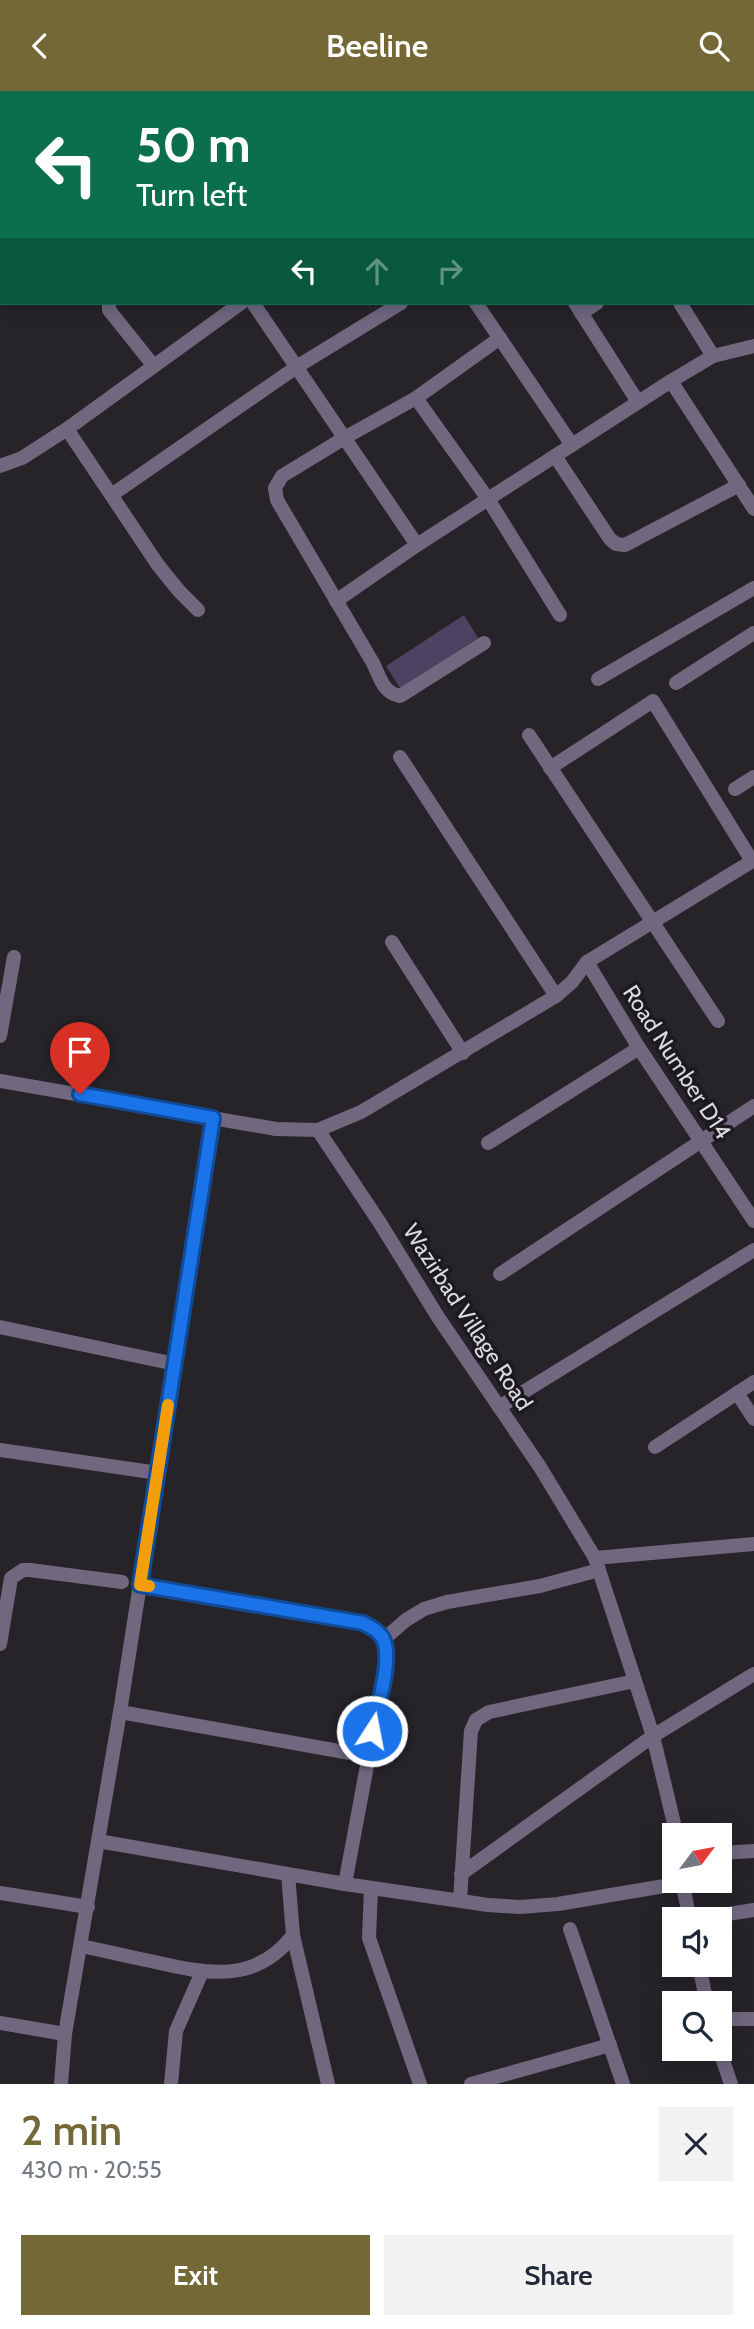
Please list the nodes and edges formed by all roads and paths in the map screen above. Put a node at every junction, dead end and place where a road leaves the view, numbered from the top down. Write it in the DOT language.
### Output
graph roads {
  1 [pos="109,305"];
  2 [pos="238,305"];
  3 [pos="254,305"];
  4 [pos="398,305"];
  5 [pos="477,305"];
  6 [pos="681,305"];
  7 [pos="578,308"];
  8 [pos="500,338"];
  9 [pos="754,345"];
  10 [pos="713,356"];
  11 [pos="153,365"];
  12 [pos="298,366"];
  13 [pos="671,381"];
  14 [pos="416,398"];
  15 [pos="638,402"];
  16 [pos="67,429"];
  17 [pos="346,437"];
  18 [pos="572,445"];
  19 [pos="555,456"];
  20 [pos="0,466"];
  21 [pos="739,485"];
  22 [pos="113,494"];
  23 [pos="488,499"];
  24 [pos="754,509"];
  25 [pos="417,545"];
  26 [pos="754,588"];
  27 [pos="336,601"];
  28 [pos="198,610"];
  29 [pos="560,615"];
  30 [pos="754,633"];
  31 [pos="484,643"];
  32 [pos="598,679"];
  33 [pos="676,683"];
  34 [pos="529,735"];
  35 [pos="400,757"];
  36 [pos="550,768"];
  37 [pos="754,777"];
  38 [pos="735,789"];
  39 [pos="753,861"];
  40 [pos="652,921"];
  41 [pos="392,942"];
  42 [pos="14,957"];
  43 [pos="587,962"];
  44 [pos="556,996"];
  45 [pos="718,1020"];
  46 [pos="0,1036"];
  47 [pos="639,1048"];
  48 [pos="463,1053"];
  49 [pos="0,1081"];
  50 [pos="754,1106"];
  51 [pos="213,1118"];
  52 [pos="318,1130"];
  53 [pos="700,1142"];
  54 [pos="488,1143"];
  55 [pos="754,1221"];
  56 [pos="754,1250"];
  57 [pos="499,1274"];
  58 [pos="0,1327"];
  59 [pos="175,1364"];
  60 [pos="754,1382"];
  61 [pos="737,1393"];
  62 [pos="499,1407"];
  63 [pos="754,1419"];
  64 [pos="655,1447"];
  65 [pos="0,1450"];
  66 [pos="158,1473"];
  67 [pos="754,1544"];
  68 [pos="597,1564"];
  69 [pos="122,1582"];
  70 [pos="140,1585"];
  71 [pos="384,1639"];
  72 [pos="0,1644"];
  73 [pos="754,1674"];
  74 [pos="635,1681"];
  75 [pos="120,1711"];
  76 [pos="653,1736"];
  77 [pos="367,1756"];
  78 [pos="674,1823"];
  79 [pos="98,1841"];
  80 [pos="754,1851"];
  81 [pos="732,1852"];
  82 [pos="288,1874"];
  83 [pos="461,1874"];
  84 [pos="345,1884"];
  85 [pos="662,1886"];
  86 [pos="371,1888"];
  87 [pos="0,1893"];
  88 [pos="460,1900"];
  89 [pos="88,1907"];
  90 [pos="754,1910"];
  91 [pos="732,1913"];
  92 [pos="570,1929"];
  93 [pos="293,1935"];
  94 [pos="81,1946"];
  95 [pos="202,1972"];
  96 [pos="732,2019"];
  97 [pos="754,2019"];
  98 [pos="0,2023"];
  99 [pos="65,2033"];
  100 [pos="610,2045"];
  101 [pos="723,2061"];
  102 [pos="61,2084"];
  103 [pos="171,2084"];
  104 [pos="327,2084"];
  105 [pos="420,2084"];
  106 [pos="471,2084"];
  107 [pos="623,2084"];
  108 [pos="731,2084"];
  1 -- 11 [label="street"];
  2 -- 11 [label="street"];
  3 -- 12 [label="street"];
  4 -- 12 [label="street"];
  5 -- 8 [label="street"];
  6 -- 10 [label="street"];
  7 -- 15 [label="street"];
  8 -- 14 [label="street"];
  8 -- 18 [label="street"];
  9 -- 10 [label="street"];
  10 -- 13 [label="street"];
  11 -- 16 [label="street"];
  12 -- 17 [label="street"];
  12 -- 22 [label="street"];
  13 -- 15 [label="street"];
  13 -- 21 [label="street"];
  14 -- 17 [label="street"];
  14 -- 23 [label="street"];
  15 -- 18 [label="street"];
  16 -- 20 [label="street"];
  16 -- 22 [label="street"];
  17 -- 25 [label="street"];
  17 -- 27 [label="street"];
  18 -- 19 [label="street"];
  19 -- 21 [label="street"];
  19 -- 23 [label="street"];
  21 -- 24 [label="street"];
  22 -- 28 [label="street"];
  23 -- 25 [label="street"];
  23 -- 29 [label="street"];
  25 -- 27 [label="street"];
  26 -- 32 [label="street"];
  27 -- 31 [label="street"];
  30 -- 33 [label="street"];
  34 -- 36 [label="street"];
  35 -- 44 [label="street"];
  36 -- 39 [label="street"];
  36 -- 40 [label="street"];
  37 -- 38 [label="street"];
  39 -- 40 [label="street"];
  40 -- 43 [label="street"];
  40 -- 45 [label="street"];
  41 -- 48 [label="street"];
  42 -- 46 [label="street"];
  43 -- 44 [label="street"];
  43 -- 47 [label="street, Road Number D14"];
  44 -- 48 [label="street"];
  47 -- 53 [label="street, Road Number D14"];
  47 -- 54 [label="street"];
  48 -- 52 [label="street"];
  49 -- 51 [label="street"];
  50 -- 53 [label="street"];
  51 -- 52 [label="street"];
  51 -- 59 [label="street"];
  52 -- 62 [label="street, Wazirbad Village Road"];
  53 -- 55 [label="street, Road Number D14"];
  53 -- 57 [label="street"];
  56 -- 62 [label="street"];
  58 -- 59 [label="street"];
  59 -- 66 [label="street"];
  60 -- 61 [label="street"];
  61 -- 63 [label="street"];
  61 -- 64 [label="street"];
  62 -- 68 [label="street, Wazirbad Village Road"];
  65 -- 66 [label="street"];
  66 -- 70 [label="street"];
  67 -- 68 [label="street"];
  68 -- 71 [label="street"];
  68 -- 74 [label="street, Wazirbad Village Road"];
  69 -- 72 [label="street"];
  70 -- 71 [label="street"];
  70 -- 75 [label="street"];
  71 -- 77 [label="street"];
  73 -- 76 [label="street"];
  74 -- 76 [label="street, Wazirbad Village Road"];
  74 -- 83 [label="street"];
  75 -- 77 [label="street"];
  75 -- 79 [label="street"];
  76 -- 78 [label="street, Wazirbad Village Road"];
  76 -- 83 [label="street"];
  77 -- 84 [label="street"];
  79 -- 82 [label="street"];
  79 -- 89 [label="street"];
  80 -- 81 [label="street"];
  82 -- 84 [label="street"];
  82 -- 93 [label="street"];
  83 -- 88 [label="street"];
  84 -- 86 [label="street"];
  85 -- 88 [label="street"];
  86 -- 88 [label="street"];
  86 -- 105 [label="street"];
  87 -- 89 [label="street"];
  89 -- 94 [label="street"];
  90 -- 91 [label="street"];
  92 -- 100 [label="street"];
  93 -- 95 [label="street"];
  93 -- 104 [label="street"];
  94 -- 95 [label="street"];
  94 -- 99 [label="street"];
  95 -- 103 [label="street"];
  96 -- 97 [label="street"];
  98 -- 99 [label="street"];
  99 -- 102 [label="street"];
  100 -- 106 [label="street"];
  100 -- 107 [label="street"];
  101 -- 108 [label="street"];
}
